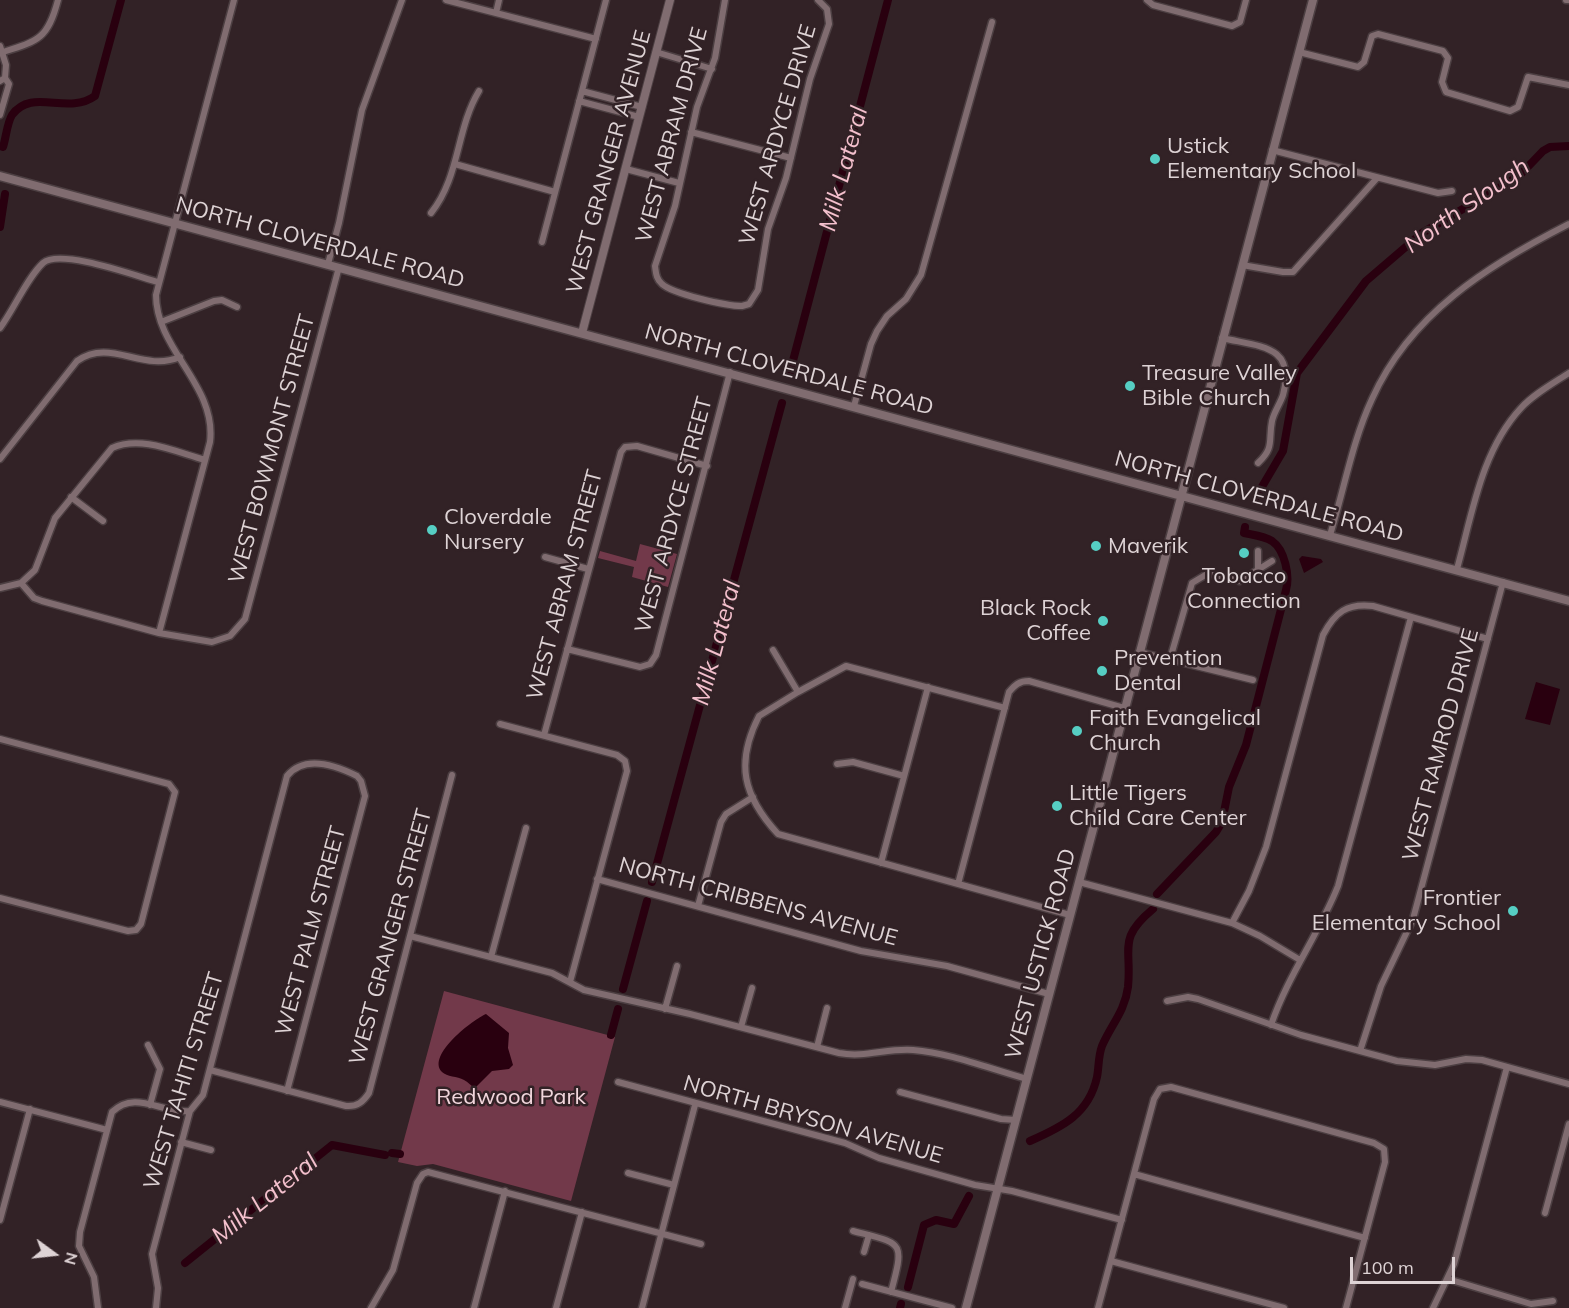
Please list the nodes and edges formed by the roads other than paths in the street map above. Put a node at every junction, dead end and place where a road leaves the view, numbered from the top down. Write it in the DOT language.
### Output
graph roads {
  1 [pos="58,0"];
  2 [pos="234,0"];
  3 [pos="402,0"];
  4 [pos="446,0"];
  5 [pos="499,0"];
  6 [pos="606,0"];
  7 [pos="670,0"];
  8 [pos="725,0"];
  9 [pos="818,0"];
  10 [pos="1147,0"];
  11 [pos="1246,0"];
  12 [pos="1313,0"];
  13 [pos="496,13"];
  14 [pos="992,22"];
  15 [pos="596,39"];
  16 [pos="2,49"];
  17 [pos="657,52"];
  18 [pos="1299,52"];
  19 [pos="712,69"];
  20 [pos="2,80"];
  21 [pos="1569,85"];
  22 [pos="479,91"];
  23 [pos="582,91"];
  24 [pos="579,101"];
  25 [pos="642,107"];
  26 [pos="0,115"];
  27 [pos="639,117"];
  28 [pos="691,132"];
  29 [pos="1272,150"];
  30 [pos="791,158"];
  31 [pos="455,164"];
  32 [pos="626,169"];
  33 [pos="0,176"];
  34 [pos="1377,178"];
  35 [pos="679,183"];
  36 [pos="1452,191"];
  37 [pos="555,192"];
  38 [pos="431,213"];
  39 [pos="174,222"];
  40 [pos="1569,224"];
  41 [pos="542,242"];
  42 [pos="328,264"];
  43 [pos="1242,265"];
  44 [pos="339,267"];
  45 [pos="658,279"];
  46 [pos="158,282"];
  47 [pos="237,307"];
  48 [pos="160,322"];
  49 [pos="0,328"];
  50 [pos="582,333"];
  51 [pos="1222,338"];
  52 [pos="180,357"];
  53 [pos="730,372"];
  54 [pos="1569,374"];
  55 [pos="854,406"];
  56 [pos="0,459"];
  57 [pos="205,460"];
  58 [pos="1258,463"];
  59 [pos="707,466"];
  60 [pos="1181,495"];
  61 [pos="71,497"];
  62 [pos="103,521"];
  63 [pos="1330,535"];
  64 [pos="1258,551"];
  65 [pos="545,557"];
  66 [pos="1272,561"];
  67 [pos="588,569"];
  68 [pos="1457,569"];
  69 [pos="1258,570"];
  70 [pos="1503,582"];
  71 [pos="21,583"];
  72 [pos="0,588"];
  73 [pos="1569,601"];
  74 [pos="1411,617"];
  75 [pos="159,633"];
  76 [pos="1488,639"];
  77 [pos="567,649"];
  78 [pos="773,650"];
  79 [pos="1139,652"];
  80 [pos="1170,659"];
  81 [pos="1253,680"];
  82 [pos="928,687"];
  83 [pos="798,692"];
  84 [pos="1005,708"];
  85 [pos="1125,708"];
  86 [pos="500,723"];
  87 [pos="544,735"];
  88 [pos="0,739"];
  89 [pos="837,764"];
  90 [pos="299,765"];
  91 [pos="452,775"];
  92 [pos="904,776"];
  93 [pos="753,797"];
  94 [pos="526,828"];
  95 [pos="881,863"];
  96 [pos="597,879"];
  97 [pos="1079,882"];
  98 [pos="958,884"];
  99 [pos="0,898"];
  100 [pos="698,906"];
  101 [pos="1070,915"];
  102 [pos="1232,922"];
  103 [pos="410,936"];
  104 [pos="491,957"];
  105 [pos="1300,960"];
  106 [pos="677,966"];
  107 [pos="570,981"];
  108 [pos="752,988"];
  109 [pos="1049,994"];
  110 [pos="1167,1000"];
  111 [pos="827,1008"];
  112 [pos="665,1009"];
  113 [pos="1271,1024"];
  114 [pos="741,1027"];
  115 [pos="148,1045"];
  116 [pos="816,1047"];
  117 [pos="1360,1051"];
  118 [pos="1507,1066"];
  119 [pos="210,1070"];
  120 [pos="1027,1079"];
  121 [pos="618,1082"];
  122 [pos="1569,1084"];
  123 [pos="287,1091"];
  124 [pos="900,1092"];
  125 [pos="0,1101"];
  126 [pos="150,1105"];
  127 [pos="695,1105"];
  128 [pos="30,1109"];
  129 [pos="190,1111"];
  130 [pos="1016,1120"];
  131 [pos="1569,1124"];
  132 [pos="107,1130"];
  133 [pos="182,1142"];
  134 [pos="211,1150"];
  135 [pos="628,1173"];
  136 [pos="1134,1174"];
  137 [pos="674,1185"];
  138 [pos="998,1189"];
  139 [pos="505,1191"];
  140 [pos="582,1212"];
  141 [pos="1545,1213"];
  142 [pos="0,1220"];
  143 [pos="1122,1220"];
  144 [pos="852,1231"];
  145 [pos="662,1234"];
  146 [pos="869,1235"];
  147 [pos="1365,1238"];
  148 [pos="700,1244"];
  149 [pos="864,1252"];
  150 [pos="1111,1261"];
  151 [pos="853,1279"];
  152 [pos="1448,1279"];
  153 [pos="862,1284"];
  154 [pos="891,1292"];
  155 [pos="1553,1301"];
  156 [pos="98,1308"];
  157 [pos="156,1308"];
  158 [pos="371,1308"];
  159 [pos="474,1308"];
  160 [pos="556,1308"];
  161 [pos="642,1308"];
  162 [pos="845,1308"];
  163 [pos="952,1308"];
  164 [pos="966,1308"];
  165 [pos="1098,1308"];
  166 [pos="1284,1308"];
  167 [pos="1346,1308"];
  168 [pos="1433,1308"];
  1 -- 16 [label="street"];
  2 -- 39 [label="street"];
  3 -- 42 [label="street"];
  4 -- 13 [label="street"];
  5 -- 13 [label="street"];
  6 -- 15 [label="street"];
  7 -- 17 [label="street, WEST GRANGER AVENUE"];
  8 -- 19 [label="street, WEST ABRAM DRIVE"];
  9 -- 30 [label="street, WEST ARDYCE DRIVE"];
  10 -- 11 [label="street"];
  12 -- 18 [label="main road, WEST USTICK ROAD"];
  13 -- 15 [label="street"];
  14 -- 55 [label="street"];
  15 -- 23 [label="street"];
  16 -- 20 [label="street"];
  17 -- 19 [label="street"];
  17 -- 25 [label="street, WEST GRANGER AVENUE"];
  18 -- 21 [label="street"];
  18 -- 29 [label="main road, WEST USTICK ROAD"];
  19 -- 28 [label="street, WEST ABRAM DRIVE"];
  20 -- 26 [label="street"];
  22 -- 31 [label="street"];
  23 -- 24 [label="street"];
  23 -- 25 [label="street"];
  24 -- 27 [label="street"];
  24 -- 37 [label="street"];
  25 -- 27 [label="street, WEST GRANGER AVENUE"];
  27 -- 32 [label="street, WEST GRANGER AVENUE"];
  28 -- 30 [label="street"];
  28 -- 35 [label="street, WEST ABRAM DRIVE"];
  29 -- 34 [label="street"];
  29 -- 43 [label="main road, WEST USTICK ROAD"];
  30 -- 45 [label="street, WEST ARDYCE DRIVE"];
  31 -- 37 [label="street"];
  31 -- 38 [label="street"];
  32 -- 35 [label="street"];
  32 -- 50 [label="street, WEST GRANGER AVENUE"];
  33 -- 39 [label="main road, NORTH CLOVERDALE ROAD"];
  34 -- 36 [label="street"];
  34 -- 43 [label="street"];
  35 -- 45 [label="street, WEST ABRAM DRIVE"];
  37 -- 41 [label="street"];
  39 -- 42 [label="main road, NORTH CLOVERDALE ROAD"];
  39 -- 46 [label="street"];
  40 -- 63 [label="street"];
  42 -- 44 [label="main road, NORTH CLOVERDALE ROAD"];
  43 -- 51 [label="main road, WEST USTICK ROAD"];
  44 -- 50 [label="main road, NORTH CLOVERDALE ROAD"];
  44 -- 75 [label="street, WEST BOWMONT STREET"];
  46 -- 48 [label="street"];
  46 -- 49 [label="street"];
  47 -- 48 [label="street"];
  48 -- 52 [label="street"];
  50 -- 53 [label="main road, NORTH CLOVERDALE ROAD"];
  51 -- 58 [label="street"];
  51 -- 60 [label="main road, WEST USTICK ROAD"];
  52 -- 56 [label="street"];
  52 -- 57 [label="street"];
  53 -- 55 [label="main road, NORTH CLOVERDALE ROAD"];
  53 -- 59 [label="street, WEST ARDYCE STREET"];
  54 -- 68 [label="street"];
  55 -- 60 [label="main road, NORTH CLOVERDALE ROAD"];
  57 -- 61 [label="street"];
  57 -- 75 [label="street"];
  59 -- 67 [label="street, WEST ABRAM STREET"];
  59 -- 77 [label="street, WEST ARDYCE STREET"];
  60 -- 63 [label="main road, NORTH CLOVERDALE ROAD"];
  60 -- 79 [label="main road, WEST USTICK ROAD"];
  61 -- 62 [label="street"];
  61 -- 71 [label="street"];
  63 -- 68 [label="main road, NORTH CLOVERDALE ROAD"];
  64 -- 69 [label="street"];
  65 -- 67 [label="street"];
  66 -- 69 [label="street"];
  67 -- 77 [label="street, WEST ABRAM STREET"];
  68 -- 70 [label="main road, NORTH CLOVERDALE ROAD"];
  69 -- 80 [label="street"];
  70 -- 73 [label="main road, NORTH CLOVERDALE ROAD"];
  70 -- 76 [label="street, WEST RAMROD DRIVE"];
  71 -- 72 [label="street"];
  71 -- 75 [label="street"];
  74 -- 76 [label="street"];
  74 -- 102 [label="street"];
  74 -- 105 [label="street"];
  76 -- 117 [label="street, WEST RAMROD DRIVE"];
  77 -- 87 [label="street, WEST ABRAM STREET"];
  78 -- 83 [label="street"];
  79 -- 80 [label="street"];
  79 -- 85 [label="main road, WEST USTICK ROAD"];
  80 -- 81 [label="street"];
  82 -- 83 [label="street"];
  82 -- 84 [label="street"];
  82 -- 92 [label="street"];
  83 -- 93 [label="street"];
  84 -- 85 [label="street"];
  84 -- 98 [label="street"];
  85 -- 97 [label="main road, WEST USTICK ROAD"];
  86 -- 87 [label="street"];
  87 -- 96 [label="street"];
  88 -- 99 [label="street"];
  89 -- 92 [label="street"];
  90 -- 119 [label="street, WEST TAHITI STREET"];
  90 -- 123 [label="street, WEST PALM STREET"];
  91 -- 103 [label="street, WEST GRANGER STREET"];
  92 -- 95 [label="street"];
  93 -- 95 [label="street"];
  93 -- 100 [label="street"];
  94 -- 104 [label="street"];
  95 -- 98 [label="street"];
  96 -- 100 [label="street, NORTH CRIBBENS AVENUE"];
  96 -- 107 [label="street"];
  97 -- 101 [label="main road, WEST USTICK ROAD"];
  97 -- 102 [label="street"];
  98 -- 101 [label="street"];
  100 -- 109 [label="street, NORTH CRIBBENS AVENUE"];
  101 -- 109 [label="main road, WEST USTICK ROAD"];
  102 -- 105 [label="street"];
  103 -- 104 [label="street"];
  103 -- 123 [label="street, WEST GRANGER STREET"];
  104 -- 107 [label="street"];
  105 -- 113 [label="street"];
  106 -- 112 [label="street"];
  107 -- 112 [label="street"];
  108 -- 114 [label="street"];
  109 -- 120 [label="main road, WEST USTICK ROAD"];
  110 -- 113 [label="street"];
  111 -- 116 [label="street"];
  112 -- 114 [label="street"];
  113 -- 117 [label="street"];
  114 -- 116 [label="street"];
  115 -- 126 [label="street"];
  116 -- 120 [label="street"];
  117 -- 118 [label="street"];
  118 -- 122 [label="street"];
  118 -- 152 [label="street"];
  119 -- 123 [label="street"];
  119 -- 129 [label="street, WEST TAHITI STREET"];
  120 -- 130 [label="main road, WEST USTICK ROAD"];
  121 -- 127 [label="street, NORTH BRYSON AVENUE"];
  124 -- 130 [label="street"];
  125 -- 128 [label="street"];
  126 -- 129 [label="street"];
  126 -- 132 [label="street"];
  127 -- 137 [label="street"];
  127 -- 138 [label="street, NORTH BRYSON AVENUE"];
  128 -- 132 [label="street"];
  128 -- 142 [label="street"];
  129 -- 133 [label="street, WEST TAHITI STREET"];
  130 -- 138 [label="main road, WEST USTICK ROAD"];
  131 -- 141 [label="street"];
  132 -- 156 [label="street"];
  133 -- 134 [label="street"];
  133 -- 157 [label="street, WEST TAHITI STREET"];
  135 -- 137 [label="street"];
  136 -- 143 [label="street"];
  136 -- 147 [label="street"];
  136 -- 147 [label="street"];
  137 -- 145 [label="street"];
  138 -- 143 [label="street, NORTH BRYSON AVENUE"];
  138 -- 164 [label="main road, WEST USTICK ROAD"];
  139 -- 140 [label="street"];
  139 -- 158 [label="street"];
  139 -- 159 [label="street"];
  140 -- 145 [label="street"];
  140 -- 160 [label="street"];
  143 -- 150 [label="street"];
  144 -- 146 [label="street"];
  145 -- 148 [label="street"];
  145 -- 161 [label="street"];
  146 -- 149 [label="street"];
  146 -- 154 [label="street"];
  147 -- 167 [label="street"];
  150 -- 165 [label="street"];
  150 -- 166 [label="street"];
  151 -- 162 [label="street"];
  152 -- 155 [label="street"];
  152 -- 168 [label="street"];
  153 -- 154 [label="street"];
  154 -- 163 [label="street"];
}
